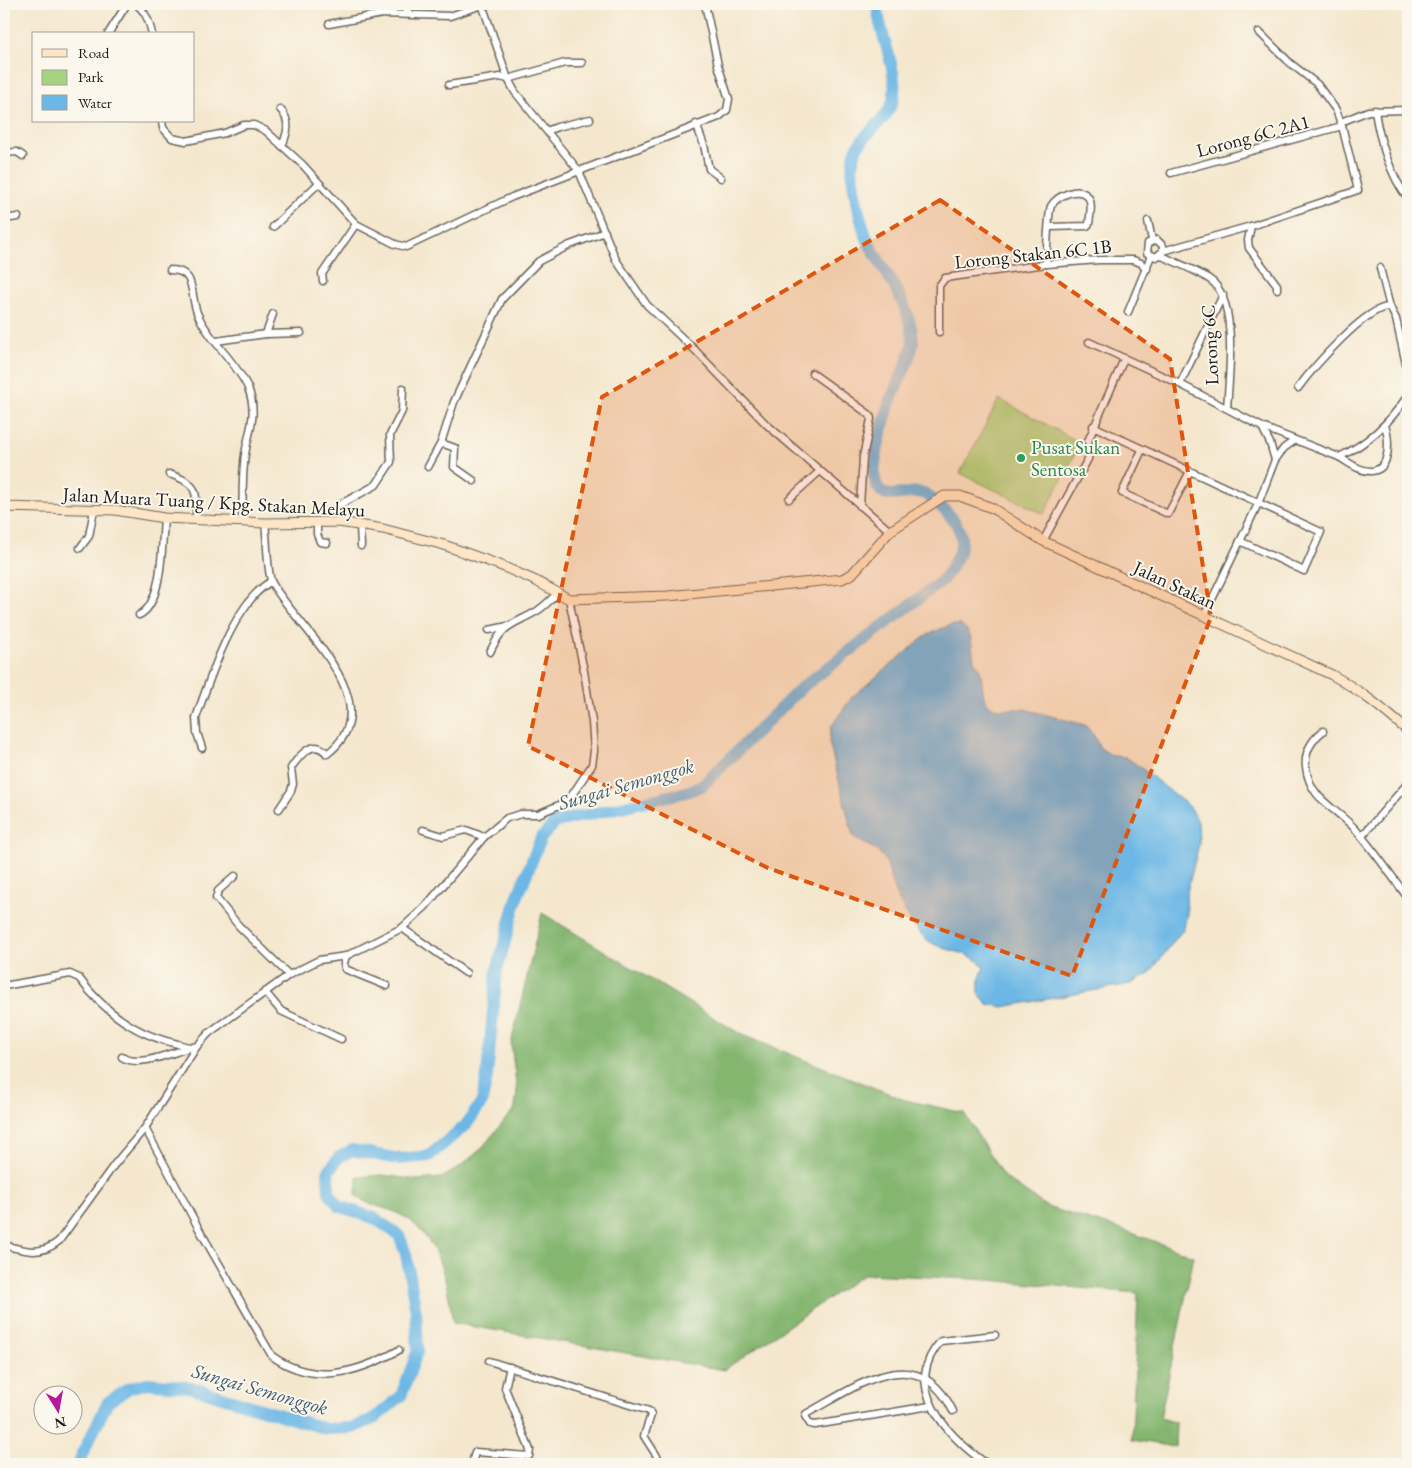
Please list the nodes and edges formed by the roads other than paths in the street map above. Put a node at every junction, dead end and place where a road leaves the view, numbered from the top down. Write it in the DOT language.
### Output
graph roads {
  1 [pos="127,4"];
  2 [pos="136,4"];
  3 [pos="404,4"];
  4 [pos="482,4"];
  5 [pos="705,4"];
  6 [pos="411,14"];
  7 [pos="328,24"];
  8 [pos="109,32"];
  9 [pos="152,32"];
  10 [pos="1260,32"];
  11 [pos="582,63"];
  12 [pos="508,79"];
  13 [pos="448,85"];
  14 [pos="280,108"];
  15 [pos="1375,110"];
  16 [pos="1408,110"];
  17 [pos="590,119"];
  18 [pos="162,122"];
  19 [pos="696,124"];
  20 [pos="1341,124"];
  21 [pos="547,132"];
  22 [pos="282,146"];
  23 [pos="4,153"];
  24 [pos="23,156"];
  25 [pos="579,171"];
  26 [pos="1170,173"];
  27 [pos="721,178"];
  28 [pos="319,183"];
  29 [pos="1408,198"];
  30 [pos="18,217"];
  31 [pos="4,219"];
  32 [pos="1148,221"];
  33 [pos="356,224"];
  34 [pos="273,226"];
  35 [pos="1251,226"];
  36 [pos="1050,227"];
  37 [pos="605,232"];
  38 [pos="1152,240"];
  39 [pos="1161,253"];
  40 [pos="1151,256"];
  41 [pos="1046,264"];
  42 [pos="1380,268"];
  43 [pos="1147,269"];
  44 [pos="170,270"];
  45 [pos="323,281"];
  46 [pos="1276,289"];
  47 [pos="1223,295"];
  48 [pos="1390,307"];
  49 [pos="1128,312"];
  50 [pos="274,314"];
  51 [pos="939,332"];
  52 [pos="301,333"];
  53 [pos="266,334"];
  54 [pos="216,341"];
  55 [pos="1088,342"];
  56 [pos="1124,358"];
  57 [pos="812,373"];
  58 [pos="1408,373"];
  59 [pos="1180,384"];
  60 [pos="404,388"];
  61 [pos="1298,388"];
  62 [pos="1408,395"];
  63 [pos="1227,408"];
  64 [pos="1386,425"];
  65 [pos="1093,426"];
  66 [pos="1262,427"];
  67 [pos="1294,441"];
  68 [pos="440,443"];
  69 [pos="1142,450"];
  70 [pos="1339,457"];
  71 [pos="1276,460"];
  72 [pos="428,467"];
  73 [pos="820,471"];
  74 [pos="1189,473"];
  75 [pos="169,474"];
  76 [pos="474,481"];
  77 [pos="789,499"];
  78 [pos="1258,504"];
  79 [pos="860,506"];
  80 [pos="4,508"];
  81 [pos="94,510"];
  82 [pos="164,518"];
  83 [pos="196,518"];
  84 [pos="242,521"];
  85 [pos="318,522"];
  86 [pos="339,522"];
  87 [pos="265,523"];
  88 [pos="360,525"];
  89 [pos="890,531"];
  90 [pos="1044,541"];
  91 [pos="1240,541"];
  92 [pos="327,544"];
  93 [pos="361,546"];
  94 [pos="80,548"];
  95 [pos="270,582"];
  96 [pos="558,593"];
  97 [pos="569,600"];
  98 [pos="139,615"];
  99 [pos="1204,616"];
  100 [pos="508,626"];
  101 [pos="489,630"];
  102 [pos="490,652"];
  103 [pos="1323,731"];
  104 [pos="1408,731"];
  105 [pos="202,748"];
  106 [pos="1408,783"];
  107 [pos="279,809"];
  108 [pos="422,830"];
  109 [pos="1362,836"];
  110 [pos="484,837"];
  111 [pos="236,876"];
  112 [pos="1408,898"];
  113 [pos="402,928"];
  114 [pos="346,956"];
  115 [pos="466,973"];
  116 [pos="289,975"];
  117 [pos="4,986"];
  118 [pos="387,986"];
  119 [pos="265,992"];
  120 [pos="341,1040"];
  121 [pos="194,1047"];
  122 [pos="122,1057"];
  123 [pos="145,1128"];
  124 [pos="4,1245"];
  125 [pos="995,1335"];
  126 [pos="399,1350"];
  127 [pos="489,1361"];
  128 [pos="510,1368"];
  129 [pos="924,1378"];
  130 [pos="930,1406"];
  131 [pos="953,1410"];
  132 [pos="472,1464"];
  133 [pos="662,1464"];
  134 [pos="987,1464"];
  1 -- 8 [label="street"];
  2 -- 9 [label="street"];
  3 -- 6 [label="street"];
  4 -- 6 [label="street"];
  4 -- 12 [label="street"];
  5 -- 19 [label="street"];
  6 -- 7 [label="street"];
  10 -- 20 [label="street"];
  11 -- 12 [label="street"];
  12 -- 13 [label="street"];
  12 -- 21 [label="street"];
  14 -- 22 [label="street"];
  15 -- 16 [label="street, Lorong 6C 2A1"];
  15 -- 20 [label="street, Lorong 6C 2A1"];
  15 -- 29 [label="street"];
  17 -- 21 [label="street"];
  18 -- 22 [label="street"];
  19 -- 25 [label="street"];
  19 -- 27 [label="street"];
  20 -- 26 [label="street, Lorong 6C 2A1"];
  20 -- 35 [label="street"];
  21 -- 25 [label="street"];
  22 -- 28 [label="street"];
  23 -- 24 [label="street"];
  25 -- 33 [label="street"];
  25 -- 37 [label="street"];
  28 -- 33 [label="street"];
  28 -- 34 [label="street"];
  30 -- 31 [label="street"];
  32 -- 38 [label="street"];
  33 -- 45 [label="street"];
  35 -- 39 [label="street"];
  35 -- 46 [label="street"];
  36 -- 36 [label="street"];
  36 -- 41 [label="street"];
  37 -- 68 [label="street"];
  37 -- 73 [label="street"];
  38 -- 39 [label="street"];
  38 -- 40 [label="street"];
  39 -- 40 [label="street"];
  39 -- 47 [label="street, Lorong 6C"];
  40 -- 43 [label="street"];
  41 -- 43 [label="street, Lorong Stakan 6C 1B"];
  41 -- 51 [label="street, Lorong Stakan 6C 1B"];
  42 -- 48 [label="street"];
  43 -- 49 [label="street"];
  44 -- 54 [label="street"];
  47 -- 59 [label="street"];
  47 -- 63 [label="street, Lorong 6C"];
  48 -- 58 [label="street"];
  48 -- 61 [label="street"];
  50 -- 53 [label="street"];
  52 -- 53 [label="street"];
  53 -- 54 [label="street"];
  54 -- 84 [label="street"];
  55 -- 56 [label="street"];
  56 -- 59 [label="street"];
  56 -- 65 [label="street"];
  57 -- 79 [label="street"];
  59 -- 63 [label="street"];
  60 -- 86 [label="street"];
  62 -- 64 [label="street"];
  63 -- 66 [label="street"];
  64 -- 70 [label="street"];
  64 -- 70 [label="street"];
  65 -- 69 [label="street"];
  65 -- 90 [label="street"];
  66 -- 67 [label="street"];
  66 -- 71 [label="street"];
  67 -- 70 [label="street"];
  67 -- 71 [label="street"];
  68 -- 72 [label="street"];
  68 -- 76 [label="street"];
  69 -- 74 [label="street"];
  69 -- 74 [label="street"];
  71 -- 78 [label="street"];
  73 -- 77 [label="street"];
  73 -- 79 [label="street"];
  74 -- 78 [label="street"];
  75 -- 83 [label="street"];
  78 -- 91 [label="street"];
  78 -- 91 [label="street"];
  79 -- 89 [label="street"];
  80 -- 81 [label="main road, Jalan Muara Tuang / Kpg. Stakan Melayu"];
  81 -- 82 [label="main road, Jalan Muara Tuang / Kpg. Stakan Melayu"];
  81 -- 94 [label="street"];
  82 -- 83 [label="main road, Jalan Muara Tuang / Kpg. Stakan Melayu"];
  82 -- 98 [label="street"];
  83 -- 84 [label="main road, Jalan Muara Tuang / Kpg. Stakan Melayu"];
  84 -- 87 [label="main road, Jalan Muara Tuang / Kpg. Stakan Melayu"];
  85 -- 86 [label="main road, Jalan Muara Tuang / Kpg. Stakan Melayu"];
  85 -- 87 [label="main road, Jalan Muara Tuang / Kpg. Stakan Melayu"];
  85 -- 92 [label="street"];
  86 -- 88 [label="main road, Jalan Muara Tuang / Kpg. Stakan Melayu"];
  87 -- 95 [label="street"];
  88 -- 93 [label="street"];
  88 -- 96 [label="main road, Jalan Muara Tuang / Kpg. Stakan Melayu"];
  89 -- 90 [label="main road, Jalan Stakan"];
  89 -- 97 [label="main road"];
  90 -- 99 [label="main road, Jalan Stakan"];
  91 -- 99 [label="street"];
  95 -- 105 [label="street"];
  95 -- 107 [label="street"];
  96 -- 97 [label="main road, Jalan Muara Tuang / Kpg. Stakan Melayu"];
  96 -- 100 [label="street"];
  97 -- 110 [label="street"];
  99 -- 104 [label="main road, Jalan Stakan"];
  100 -- 101 [label="street"];
  100 -- 102 [label="street"];
  103 -- 109 [label="street"];
  106 -- 109 [label="street"];
  108 -- 110 [label="street"];
  109 -- 112 [label="street"];
  110 -- 113 [label="street"];
  111 -- 116 [label="street"];
  113 -- 114 [label="street"];
  113 -- 115 [label="street"];
  114 -- 116 [label="street"];
  114 -- 118 [label="street"];
  116 -- 119 [label="street"];
  117 -- 121 [label="street"];
  119 -- 120 [label="street"];
  119 -- 121 [label="street"];
  121 -- 122 [label="street"];
  121 -- 123 [label="street"];
  123 -- 124 [label="street"];
  123 -- 126 [label="street"];
  125 -- 129 [label="street"];
  127 -- 128 [label="street"];
  128 -- 132 [label="street"];
  128 -- 133 [label="street"];
  129 -- 130 [label="street"];
  129 -- 130 [label="street"];
  129 -- 131 [label="street"];
  130 -- 134 [label="street"];
}
